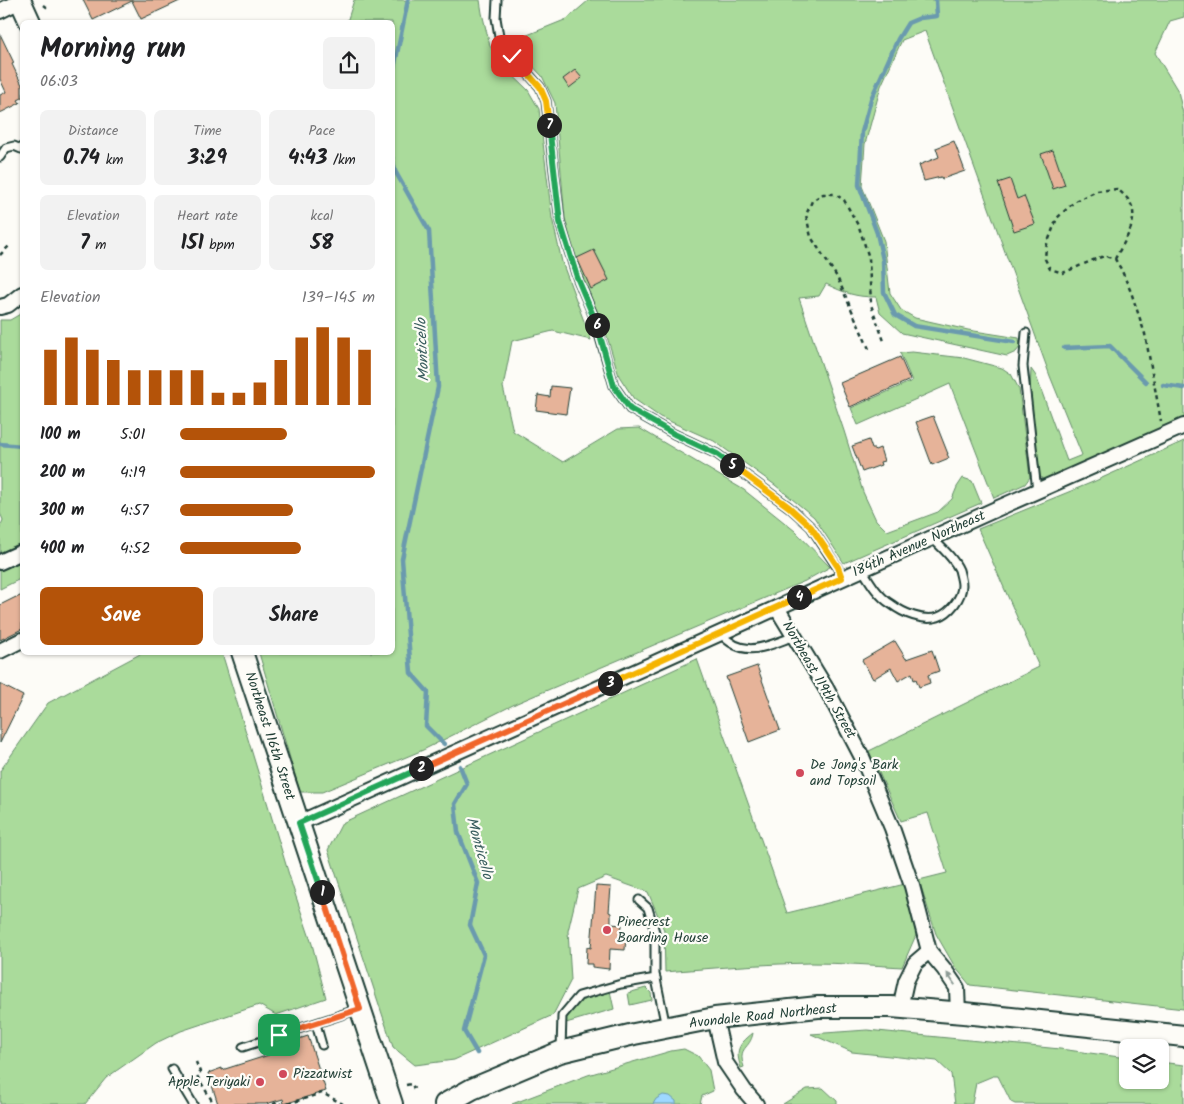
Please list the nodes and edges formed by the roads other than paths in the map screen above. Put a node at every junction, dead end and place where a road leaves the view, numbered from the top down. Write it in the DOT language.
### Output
graph roads {
  1 [pos="21,0"];
  2 [pos="497,0"];
  3 [pos="0,11"];
  4 [pos="29,20"];
  5 [pos="20,149"];
  6 [pos="0,157"];
  7 [pos="20,296"];
  8 [pos="0,307"];
  9 [pos="1026,332"];
  10 [pos="1184,426"];
  11 [pos="1037,491"];
  12 [pos="932,538"];
  13 [pos="20,553"];
  14 [pos="0,562"];
  15 [pos="862,569"];
  16 [pos="842,578"];
  17 [pos="777,608"];
  18 [pos="720,633"];
  19 [pos="794,636"];
  20 [pos="20,641"];
  21 [pos="0,651"];
  22 [pos="243,655"];
  23 [pos="299,823"];
  24 [pos="639,900"];
  25 [pos="929,952"];
  26 [pos="656,978"];
  27 [pos="900,1008"];
  28 [pos="360,1009"];
  29 [pos="958,1013"];
  30 [pos="714,1018"];
  31 [pos="316,1024"];
  32 [pos="666,1028"];
  33 [pos="1184,1036"];
  34 [pos="322,1045"];
  35 [pos="243,1047"];
  36 [pos="560,1052"];
  37 [pos="172,1069"];
  38 [pos="193,1104"];
  39 [pos="392,1104"];
  40 [pos="445,1104"];
  41 [pos="756,1104"];
  1 -- 3 [label="street"];
  1 -- 4 [label="main road"];
  2 -- 16 [label="lane"];
  5 -- 6 [label="lane"];
  7 -- 8 [label="street"];
  9 -- 11 [label="lane"];
  10 -- 11 [label="street, 184th Avenue Northeast"];
  11 -- 12 [label="street, 184th Avenue Northeast"];
  12 -- 15 [label="street, 184th Avenue Northeast"];
  12 -- 15 [label="lane"];
  13 -- 14 [label="street"];
  15 -- 16 [label="street, 184th Avenue Northeast"];
  16 -- 17 [label="street, 184th Avenue Northeast"];
  17 -- 18 [label="street, 184th Avenue Northeast"];
  17 -- 19 [label="street, Northeast 119th Street"];
  18 -- 19 [label="lane"];
  18 -- 23 [label="street, 184th Avenue Northeast"];
  19 -- 25 [label="street, Northeast 119th Street"];
  20 -- 21 [label="street"];
  22 -- 23 [label="main road, Northeast 116th Street"];
  23 -- 28 [label="main road, Northeast 116th Street"];
  24 -- 26 [label="lane"];
  25 -- 27 [label="street"];
  29 -- 25 [label="street, Northeast 119th Street, one-way"];
  26 -- 32 [label="lane"];
  26 -- 36 [label="lane"];
  27 -- 29 [label="main road, Avondale Road Northeast"];
  27 -- 30 [label="main road, Avondale Road Northeast"];
  28 -- 31 [label="lane"];
  28 -- 39 [label="main road, Northeast 116th Street"];
  29 -- 33 [label="main road, Avondale Road Northeast"];
  30 -- 32 [label="main road, Avondale Road Northeast"];
  30 -- 41 [label="street"];
  31 -- 34 [label="lane"];
  31 -- 35 [label="lane"];
  32 -- 36 [label="main road, Avondale Road Northeast"];
  36 -- 40 [label="main road, Avondale Road Northeast"];
  37 -- 38 [label="lane"];
}
